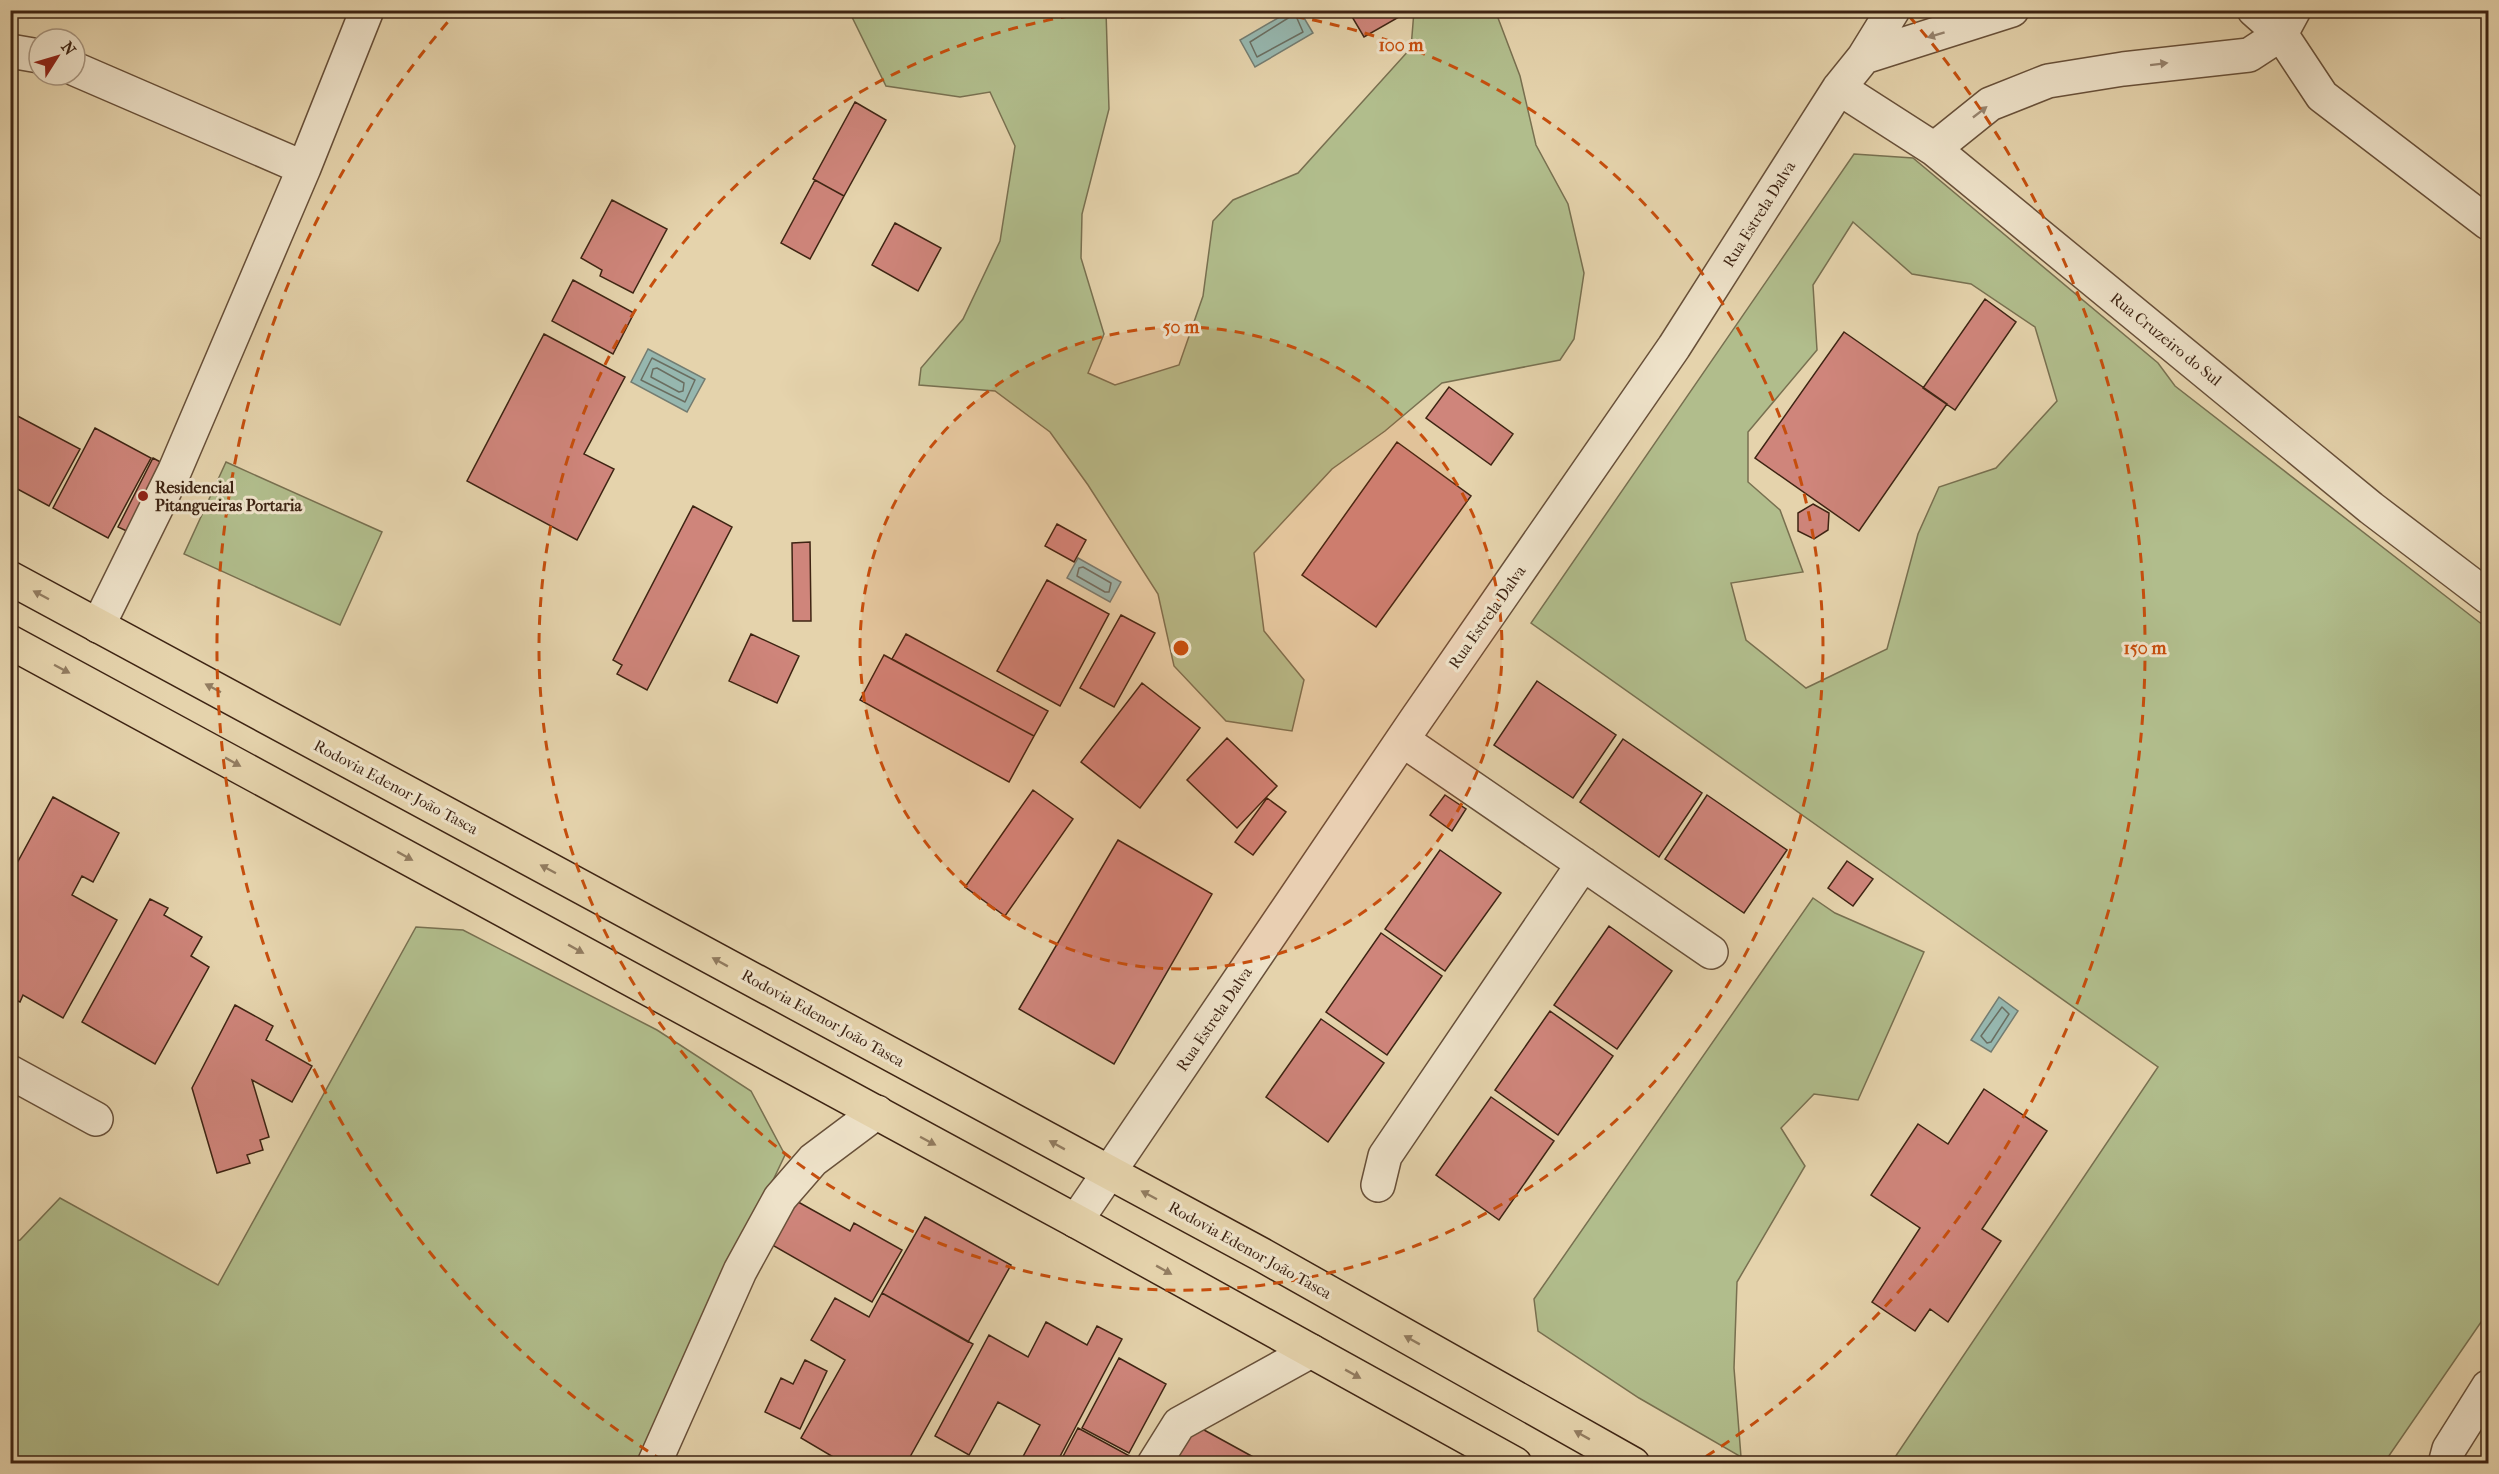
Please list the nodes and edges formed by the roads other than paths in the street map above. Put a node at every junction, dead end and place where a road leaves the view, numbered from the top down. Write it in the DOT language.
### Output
graph roads {
  1 [pos="367,10"];
  2 [pos="1893,10"];
  3 [pos="2012,10"];
  4 [pos="2254,10"];
  5 [pos="2288,22"];
  6 [pos="10,51"];
  7 [pos="27,54"];
  8 [pos="1864,57"];
  9 [pos="87,74"];
  10 [pos="1839,88"];
  11 [pos="1934,148"];
  12 [pos="304,168"];
  13 [pos="2488,223"];
  14 [pos="10,578"];
  15 [pos="2488,597"];
  16 [pos="98,626"];
  17 [pos="10,642"];
  18 [pos="1404,741"];
  19 [pos="1583,864"];
  20 [pos="1711,952"];
  21 [pos="10,1072"];
  22 [pos="877,1112"];
  23 [pos="96,1119"];
  24 [pos="1109,1173"];
  25 [pos="1378,1185"];
  26 [pos="1076,1221"];
  27 [pos="1311,1351"];
  28 [pos="2488,1387"];
  29 [pos="654,1464"];
  30 [pos="1154,1464"];
  31 [pos="1515,1464"];
  32 [pos="1633,1464"];
  33 [pos="2445,1464"];
  1 -- 12 [label="street"];
  2 -- 8 [label="street, Rua Estrela Dalva"];
  3 -- 8 [label="street, one-way"];
  4 -- 5 [label="street"];
  11 -- 5 [label="street, one-way"];
  5 -- 13 [label="street"];
  6 -- 7 [label="street"];
  8 -- 10 [label="street, Rua Estrela Dalva"];
  9 -- 12 [label="street"];
  10 -- 11 [label="street, Rua Cruzeiro do Sul"];
  10 -- 18 [label="street, Rua Estrela Dalva"];
  11 -- 15 [label="street, Rua Cruzeiro do Sul"];
  12 -- 16 [label="street"];
  16 -- 14 [label="main road, Rodovia Edenor João Tasca, one-way"];
  24 -- 16 [label="main road, Rodovia Edenor João Tasca, one-way"];
  17 -- 22 [label="main road, one-way"];
  18 -- 19 [label="street"];
  18 -- 24 [label="street, Rua Estrela Dalva"];
  19 -- 20 [label="street"];
  19 -- 25 [label="street"];
  21 -- 23 [label="street"];
  22 -- 26 [label="main road, one-way"];
  22 -- 29 [label="street"];
  24 -- 26 [label="street, Rua Estrela Dalva"];
  32 -- 24 [label="main road, Rodovia Edenor João Tasca, one-way"];
  26 -- 27 [label="main road, one-way"];
  27 -- 30 [label="street"];
  27 -- 31 [label="main road, one-way"];
  28 -- 33 [label="street"];
}
